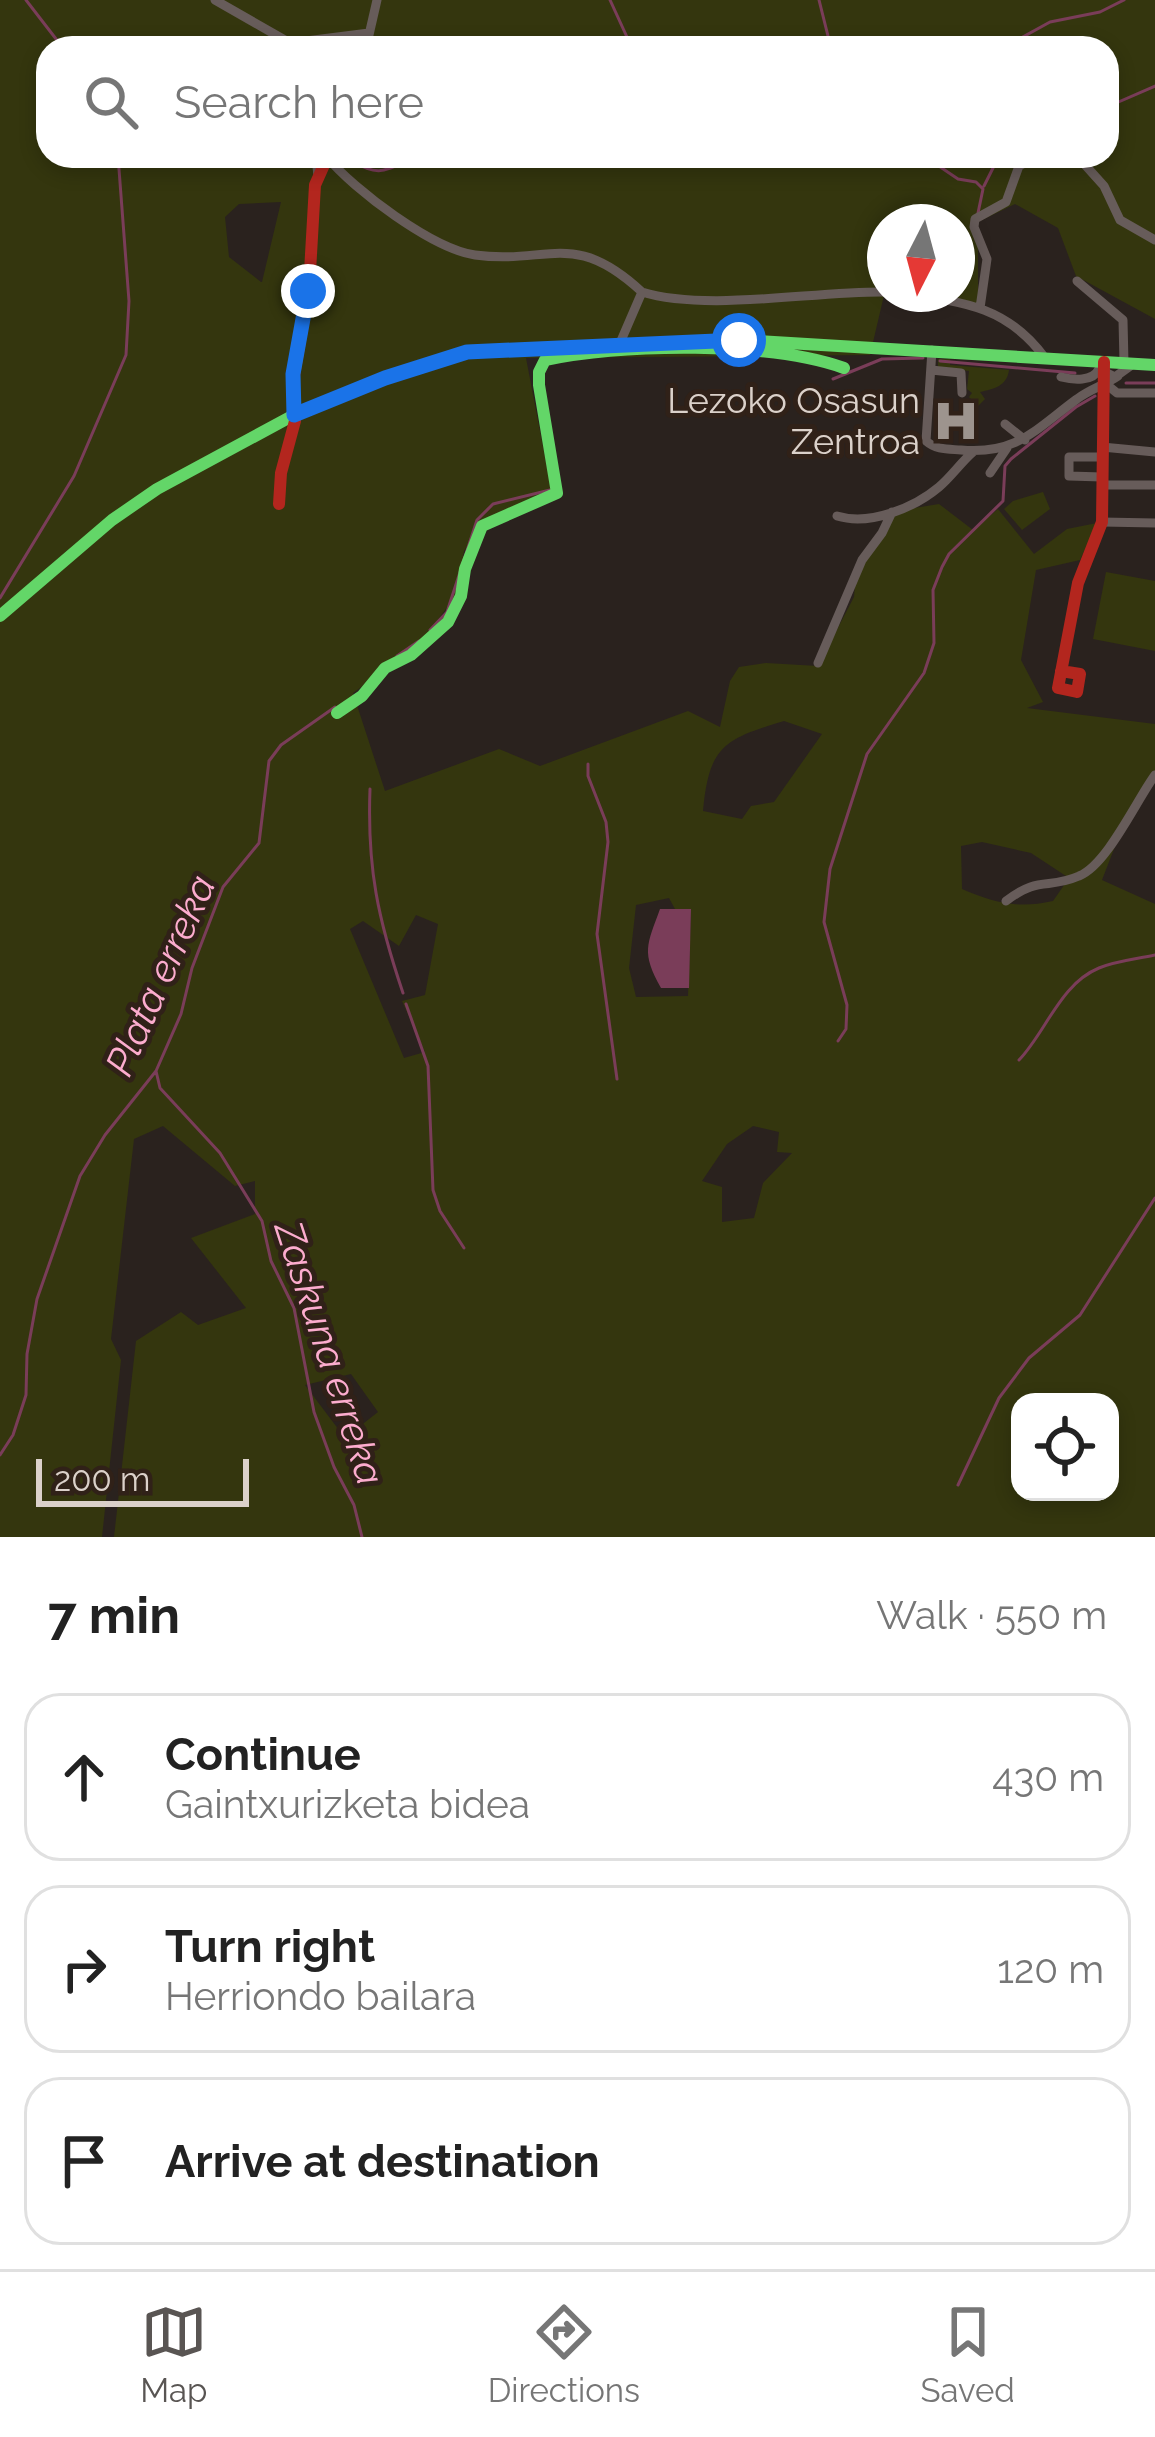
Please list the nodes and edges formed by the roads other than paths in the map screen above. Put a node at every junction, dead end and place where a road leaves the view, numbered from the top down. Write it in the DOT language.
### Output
graph roads {
  1 [pos="214,0"];
  2 [pos="377,0"];
  3 [pos="368,33"];
  4 [pos="275,36"];
  5 [pos="350,36"];
  6 [pos="368,36"];
  7 [pos="317,168"];
  8 [pos="321,168"];
  9 [pos="339,168"];
  10 [pos="1018,168"];
  11 [pos="1088,168"];
  12 [pos="317,177"];
  13 [pos="1155,240"];
  14 [pos="1077,281"];
  15 [pos="642,292"];
  16 [pos="867,292"];
  17 [pos="975,307"];
  18 [pos="980,308"];
  19 [pos="620,343"];
  20 [pos="932,350"];
  21 [pos="1045,358"];
  22 [pos="1155,365"];
  23 [pos="844,368"];
  24 [pos="1116,369"];
  25 [pos="931,370"];
  26 [pos="1061,377"];
  27 [pos="962,393"];
  28 [pos="1155,393"];
  29 [pos="294,415"];
  30 [pos="1005,424"];
  31 [pos="1025,440"];
  32 [pos="1007,448"];
  33 [pos="974,452"];
  34 [pos="1102,452"];
  35 [pos="1155,452"];
  36 [pos="990,473"];
  37 [pos="1102,481"];
  38 [pos="1155,485"];
  39 [pos="279,504"];
  40 [pos="892,512"];
  41 [pos="838,516"];
  42 [pos="1102,523"];
  43 [pos="1155,523"];
  44 [pos="0,616"];
  45 [pos="818,663"];
  46 [pos="1061,671"];
  47 [pos="337,713"];
  48 [pos="1155,775"];
  49 [pos="1006,901"];
  1 -- 4 [label="street"];
  2 -- 3 [label="street"];
  3 -- 5 [label="street"];
  3 -- 6 [label="street"];
  7 -- 12 [label="street"];
  8 -- 12 [label="street"];
  9 -- 15 [label="street"];
  10 -- 18 [label="street"];
  11 -- 13 [label="street"];
  12 -- 29 [label="street"];
  14 -- 24 [label="street"];
  15 -- 16 [label="street"];
  15 -- 19 [label="street"];
  17 -- 18 [label="street"];
  18 -- 21 [label="street"];
  19 -- 20 [label="street"];
  19 -- 29 [label="street"];
  20 -- 21 [label="street"];
  20 -- 25 [label="street"];
  21 -- 24 [label="street"];
  22 -- 24 [label="street"];
  23 -- 47 [label="street"];
  24 -- 26 [label="street"];
  24 -- 28 [label="street"];
  24 -- 31 [label="street"];
  24 -- 34 [label="street"];
  25 -- 27 [label="street"];
  25 -- 33 [label="street"];
  29 -- 39 [label="street"];
  29 -- 44 [label="street"];
  30 -- 31 [label="street"];
  31 -- 32 [label="street"];
  32 -- 33 [label="street"];
  32 -- 36 [label="street"];
  33 -- 40 [label="street"];
  34 -- 35 [label="street"];
  34 -- 37 [label="street"];
  34 -- 37 [label="street"];
  37 -- 38 [label="street"];
  37 -- 42 [label="street"];
  40 -- 41 [label="street"];
  40 -- 45 [label="street"];
  42 -- 43 [label="street"];
  42 -- 46 [label="street"];
  48 -- 49 [label="street"];
}
